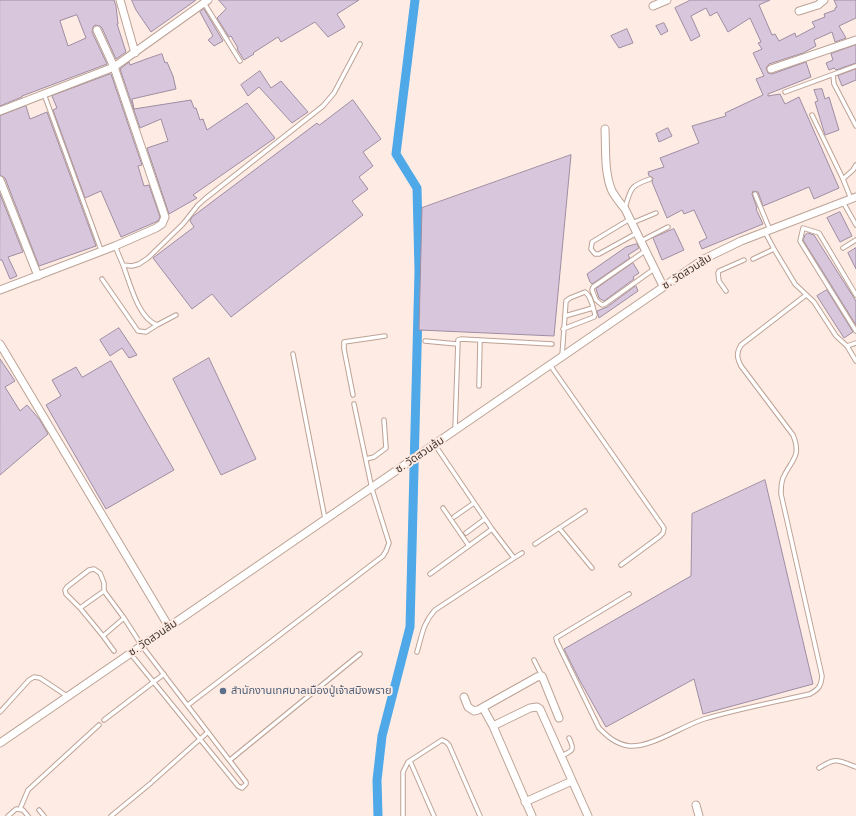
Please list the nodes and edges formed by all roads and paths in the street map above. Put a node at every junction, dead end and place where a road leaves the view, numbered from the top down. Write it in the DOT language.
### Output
graph roads {
  1 [pos="120,0"];
  2 [pos="824,0"];
  3 [pos="663,1"];
  4 [pos="206,2"];
  5 [pos="652,6"];
  6 [pos="799,12"];
  7 [pos="97,30"];
  8 [pos="856,40"];
  9 [pos="360,44"];
  10 [pos="135,53"];
  11 [pos="240,61"];
  12 [pos="856,66"];
  13 [pos="114,67"];
  14 [pos="771,69"];
  15 [pos="833,75"];
  16 [pos="785,92"];
  17 [pos="44,94"];
  18 [pos="0,111"];
  19 [pos="812,115"];
  20 [pos="856,126"];
  21 [pos="605,129"];
  22 [pos="856,165"];
  23 [pos="650,179"];
  24 [pos="843,179"];
  25 [pos="0,180"];
  26 [pos="755,194"];
  27 [pos="853,198"];
  28 [pos="843,202"];
  29 [pos="625,209"];
  30 [pos="656,213"];
  31 [pos="799,219"];
  32 [pos="631,221"];
  33 [pos="856,225"];
  34 [pos="668,228"];
  35 [pos="803,228"];
  36 [pos="768,231"];
  37 [pos="637,233"];
  38 [pos="856,240"];
  39 [pos="641,241"];
  40 [pos="115,246"];
  41 [pos="843,248"];
  42 [pos="774,249"];
  43 [pos="101,250"];
  44 [pos="645,251"];
  45 [pos="753,259"];
  46 [pos="744,260"];
  47 [pos="123,265"];
  48 [pos="654,269"];
  49 [pos="38,276"];
  50 [pos="102,279"];
  51 [pos="663,286"];
  52 [pos="0,290"];
  53 [pos="726,291"];
  54 [pos="806,295"];
  55 [pos="856,295"];
  56 [pos="593,308"];
  57 [pos="176,315"];
  58 [pos="565,316"];
  59 [pos="157,325"];
  60 [pos="564,329"];
  61 [pos="856,330"];
  62 [pos="385,336"];
  63 [pos="480,340"];
  64 [pos="425,341"];
  65 [pos="856,343"];
  66 [pos="0,344"];
  67 [pos="457,344"];
  68 [pos="552,344"];
  69 [pos="848,346"];
  70 [pos="292,354"];
  71 [pos="561,357"];
  72 [pos="856,361"];
  73 [pos="550,365"];
  74 [pos="479,386"];
  75 [pos="352,395"];
  76 [pos="354,404"];
  77 [pos="384,420"];
  78 [pos="455,431"];
  79 [pos="435,445"];
  80 [pos="366,459"];
  81 [pos="372,488"];
  82 [pos="474,503"];
  83 [pos="443,508"];
  84 [pos="585,511"];
  85 [pos="454,517"];
  86 [pos="485,519"];
  87 [pos="326,520"];
  88 [pos="559,528"];
  89 [pos="492,529"];
  90 [pos="466,533"];
  91 [pos="534,544"];
  92 [pos="469,546"];
  93 [pos="522,553"];
  94 [pos="514,558"];
  95 [pos="621,565"];
  96 [pos="592,568"];
  97 [pos="430,574"];
  98 [pos="104,591"];
  99 [pos="629,594"];
  100 [pos="80,608"];
  101 [pos="124,618"];
  102 [pos="169,627"];
  103 [pos="103,636"];
  104 [pos="142,646"];
  105 [pos="114,651"];
  106 [pos="417,652"];
  107 [pos="130,654"];
  108 [pos="360,654"];
  109 [pos="534,660"];
  110 [pos="164,674"];
  111 [pos="542,676"];
  112 [pos="153,682"];
  113 [pos="67,696"];
  114 [pos="464,697"];
  115 [pos="188,706"];
  116 [pos="483,708"];
  117 [pos="0,712"];
  118 [pos="559,718"];
  119 [pos="104,720"];
  120 [pos="99,724"];
  121 [pos="492,726"];
  122 [pos="208,732"];
  123 [pos="569,738"];
  124 [pos="200,739"];
  125 [pos="0,743"];
  126 [pos="561,756"];
  127 [pos="230,760"];
  128 [pos="410,761"];
  129 [pos="856,767"];
  130 [pos="819,768"];
  131 [pos="572,781"];
  132 [pos="526,802"];
  133 [pos="696,805"];
  134 [pos="20,809"];
  135 [pos="39,810"];
  136 [pos="8,816"];
  137 [pos="28,816"];
  138 [pos="44,816"];
  139 [pos="111,816"];
  140 [pos="402,816"];
  141 [pos="434,816"];
  142 [pos="480,816"];
  143 [pos="532,816"];
  144 [pos="588,816"];
  145 [pos="699,816"];
  1 -- 10 [label="street"];
  2 -- 6 [label="street"];
  3 -- 5 [label="street"];
  4 -- 10 [label="street"];
  4 -- 11 [label="lane"];
  7 -- 13 [label="street"];
  8 -- 14 [label="street"];
  9 -- 47 [label="lane"];
  10 -- 13 [label="street"];
  12 -- 15 [label="lane"];
  13 -- 17 [label="street"];
  13 -- 40 [label="street"];
  15 -- 16 [label="lane"];
  15 -- 20 [label="lane"];
  17 -- 18 [label="street"];
  17 -- 43 [label="lane"];
  19 -- 24 [label="lane"];
  21 -- 29 [label="street"];
  22 -- 24 [label="lane"];
  23 -- 29 [label="lane"];
  24 -- 27 [label="lane"];
  25 -- 49 [label="street"];
  26 -- 36 [label="lane"];
  27 -- 28 [label="street, ซ. วัดสวนส้ม"];
  28 -- 31 [label="street, ซ. วัดสวนส้ม"];
  28 -- 33 [label="lane"];
  29 -- 32 [label="street"];
  30 -- 32 [label="lane"];
  31 -- 35 [label="lane"];
  31 -- 36 [label="street, ซ. วัดสวนส้ม"];
  32 -- 37 [label="street"];
  32 -- 37 [label="lane"];
  34 -- 39 [label="lane"];
  35 -- 55 [label="lane"];
  35 -- 61 [label="lane"];
  36 -- 42 [label="lane"];
  36 -- 51 [label="street, ซ. วัดสวนส้ม"];
  37 -- 39 [label="street"];
  38 -- 41 [label="lane"];
  39 -- 44 [label="street"];
  40 -- 43 [label="street"];
  40 -- 47 [label="lane"];
  42 -- 45 [label="lane"];
  42 -- 54 [label="lane"];
  43 -- 49 [label="street"];
  44 -- 48 [label="street"];
  44 -- 48 [label="lane"];
  46 -- 53 [label="lane"];
  47 -- 59 [label="lane"];
  48 -- 51 [label="street"];
  49 -- 52 [label="street"];
  50 -- 59 [label="lane"];
  51 -- 71 [label="street, ซ. วัดสวนส้ม"];
  54 -- 69 [label="lane"];
  54 -- 99 [label="lane"];
  56 -- 58 [label="lane"];
  56 -- 58 [label="lane"];
  56 -- 60 [label="lane"];
  57 -- 59 [label="lane"];
  58 -- 60 [label="lane"];
  60 -- 71 [label="lane"];
  62 -- 75 [label="lane"];
  63 -- 67 [label="lane"];
  63 -- 68 [label="lane"];
  63 -- 74 [label="lane"];
  64 -- 67 [label="lane"];
  65 -- 69 [label="lane"];
  66 -- 102 [label="street"];
  67 -- 78 [label="lane"];
  69 -- 72 [label="lane"];
  70 -- 87 [label="lane"];
  71 -- 73 [label="street, ซ. วัดสวนส้ม"];
  73 -- 78 [label="street, ซ. วัดสวนส้ม"];
  73 -- 95 [label="lane"];
  76 -- 80 [label="lane"];
  77 -- 80 [label="lane"];
  78 -- 79 [label="street, ซ. วัดสวนส้ม"];
  79 -- 81 [label="street, ซ. วัดสวนส้ม"];
  79 -- 82 [label="lane"];
  80 -- 81 [label="lane"];
  81 -- 87 [label="street, ซ. วัดสวนส้ม"];
  81 -- 115 [label="lane"];
  82 -- 85 [label="lane"];
  82 -- 86 [label="lane"];
  83 -- 92 [label="lane"];
  84 -- 88 [label="lane"];
  86 -- 89 [label="lane"];
  86 -- 90 [label="lane"];
  87 -- 102 [label="street, ซ. วัดสวนส้ม"];
  88 -- 91 [label="lane"];
  88 -- 96 [label="lane"];
  89 -- 92 [label="lane"];
  89 -- 94 [label="lane"];
  92 -- 97 [label="lane"];
  93 -- 94 [label="lane"];
  94 -- 106 [label="lane"];
  98 -- 100 [label="lane"];
  98 -- 100 [label="lane"];
  98 -- 101 [label="lane"];
  100 -- 103 [label="lane"];
  101 -- 103 [label="lane"];
  101 -- 104 [label="lane"];
  102 -- 104 [label="street, ซ. วัดสวนส้ม"];
  103 -- 105 [label="lane"];
  104 -- 107 [label="street, ซ. วัดสวนส้ม"];
  104 -- 110 [label="lane"];
  107 -- 112 [label="lane"];
  107 -- 113 [label="street, ซ. วัดสวนส้ม"];
  108 -- 127 [label="lane"];
  109 -- 111 [label="lane"];
  110 -- 112 [label="lane"];
  110 -- 115 [label="lane"];
  111 -- 116 [label="street"];
  111 -- 118 [label="street"];
  112 -- 119 [label="lane"];
  112 -- 124 [label="lane"];
  113 -- 117 [label="lane"];
  113 -- 125 [label="street, ซ. วัดสวนส้ม"];
  114 -- 116 [label="street"];
  115 -- 122 [label="lane"];
  116 -- 121 [label="street"];
  120 -- 134 [label="lane"];
  121 -- 126 [label="street"];
  121 -- 132 [label="street"];
  122 -- 124 [label="lane"];
  122 -- 127 [label="lane"];
  123 -- 126 [label="lane"];
  124 -- 127 [label="lane"];
  124 -- 139 [label="lane"];
  126 -- 131 [label="street"];
  128 -- 140 [label="lane"];
  128 -- 141 [label="lane"];
  128 -- 142 [label="lane"];
  129 -- 130 [label="lane"];
  131 -- 132 [label="street"];
  131 -- 144 [label="street"];
  132 -- 143 [label="street"];
  133 -- 145 [label="street"];
  134 -- 136 [label="lane"];
  134 -- 137 [label="lane"];
  135 -- 138 [label="lane"];
}
